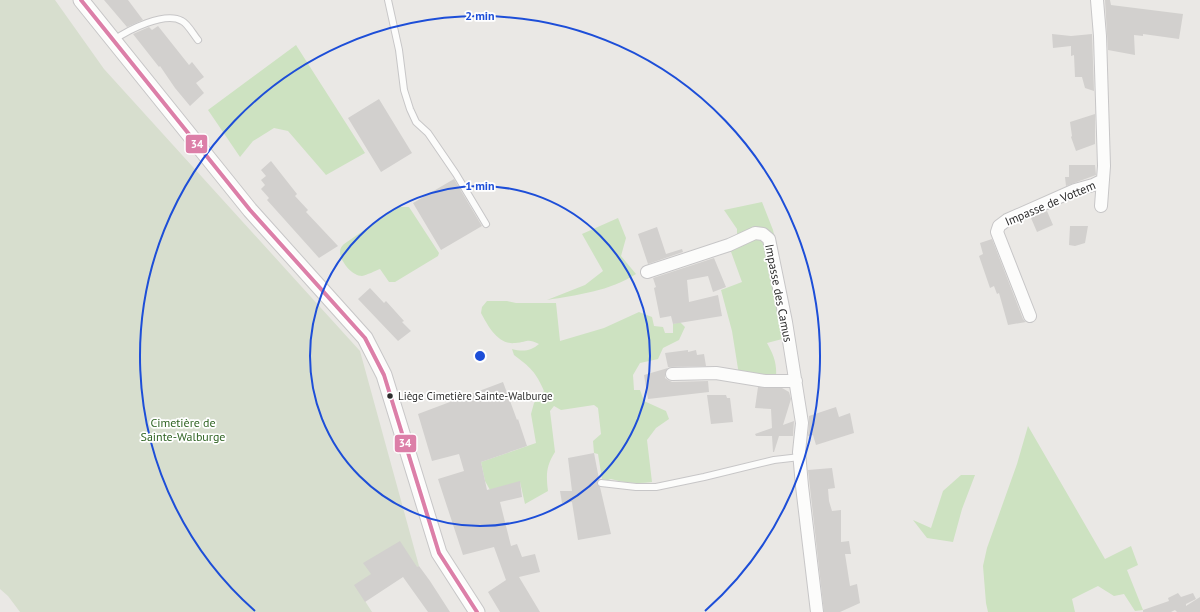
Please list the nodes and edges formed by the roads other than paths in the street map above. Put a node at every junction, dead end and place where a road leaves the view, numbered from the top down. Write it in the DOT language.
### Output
graph roads {
  1 [pos="81,0"];
  2 [pos="388,0"];
  3 [pos="1097,0"];
  4 [pos="198,40"];
  5 [pos="113,41"];
  6 [pos="1103,180"];
  7 [pos="1101,206"];
  8 [pos="486,224"];
  9 [pos="647,272"];
  10 [pos="1030,316"];
  11 [pos="672,374"];
  12 [pos="796,381"];
  13 [pos="800,457"];
  14 [pos="601,483"];
  15 [pos="477,612"];
  16 [pos="817,612"];
  1 -- 5 [label="street"];
  2 -- 8 [label="lane"];
  3 -- 6 [label="street, Impasse de Vottem"];
  4 -- 5 [label="lane"];
  5 -- 15 [label="street"];
  6 -- 7 [label="street, Impasse de Vottem"];
  6 -- 10 [label="street, Impasse de Vottem"];
  9 -- 12 [label="street, Impasse des Camus"];
  11 -- 12 [label="street"];
  12 -- 13 [label="street, Impasse des Camus"];
  13 -- 14 [label="lane"];
  13 -- 16 [label="street, Impasse des Camus"];
}
